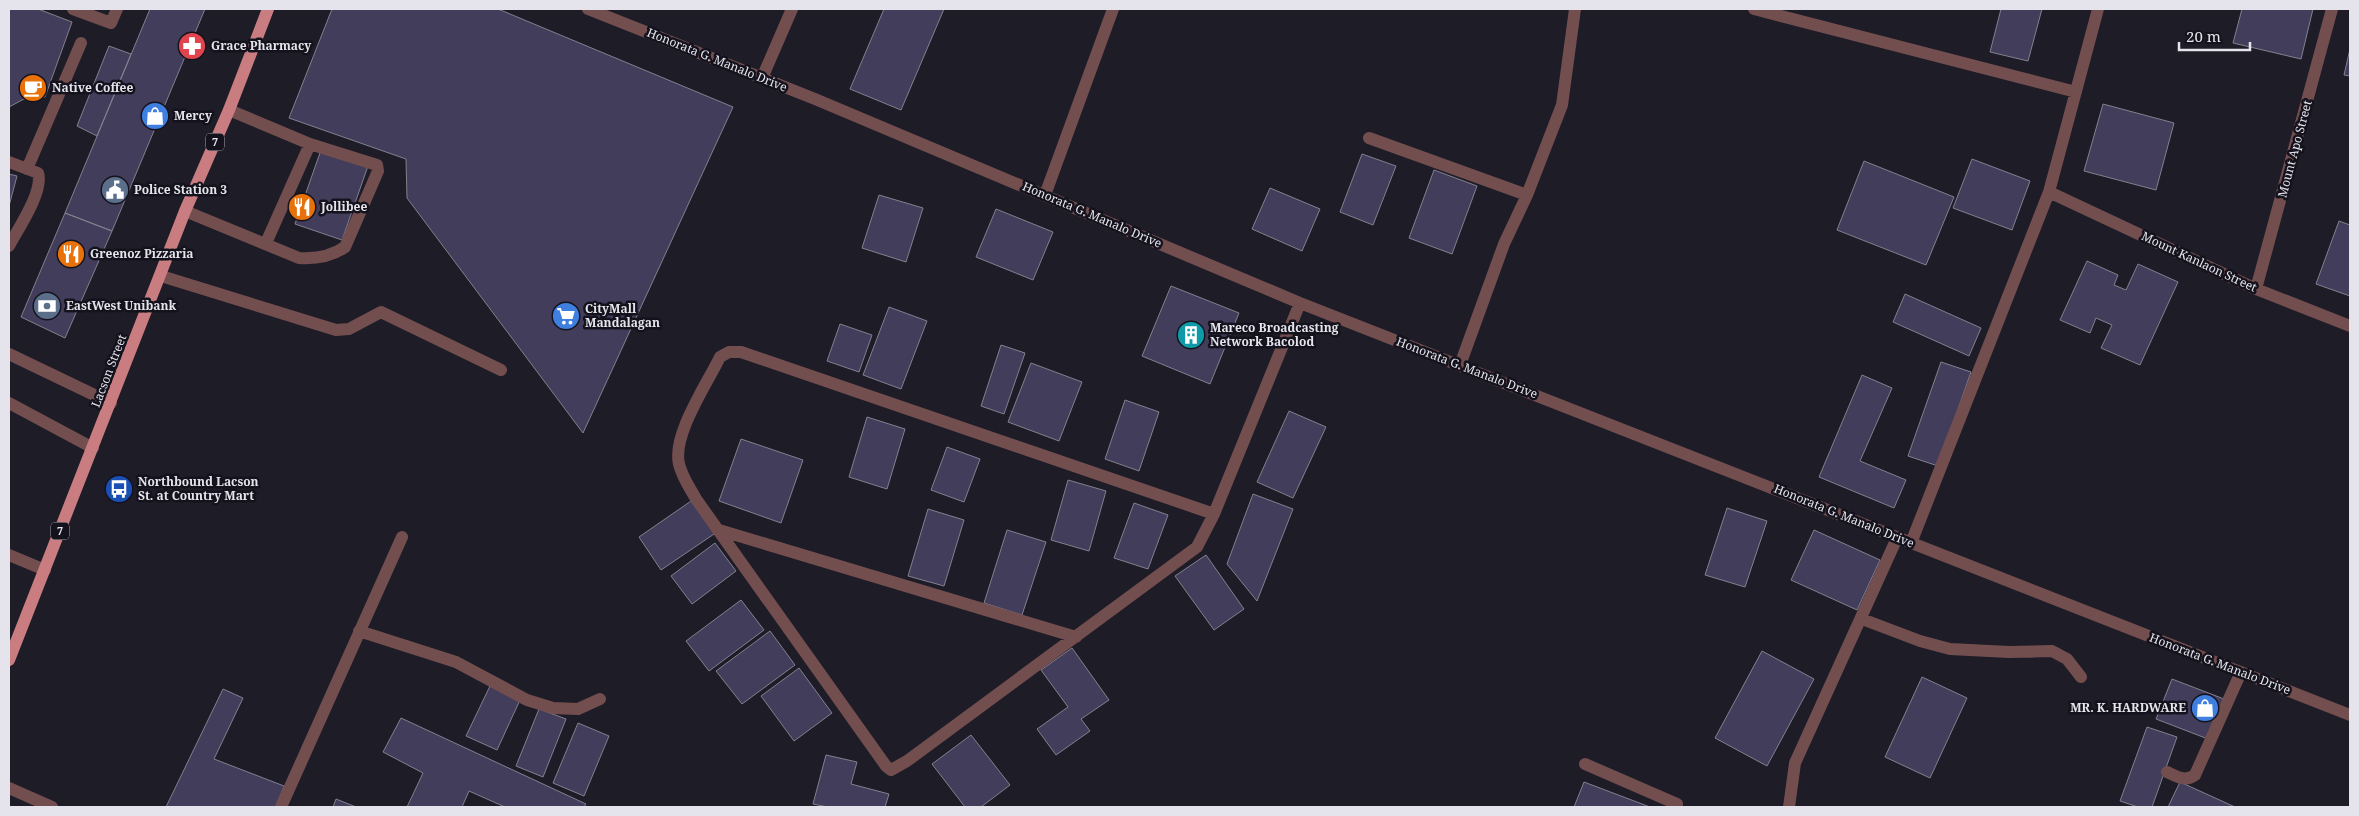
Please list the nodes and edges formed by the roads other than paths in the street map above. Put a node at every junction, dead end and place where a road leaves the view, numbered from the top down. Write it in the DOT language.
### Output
graph roads {
  1 [pos="73,9"];
  2 [pos="117,9"];
  3 [pos="268,9"];
  4 [pos="588,9"];
  5 [pos="792,9"];
  6 [pos="1113,9"];
  7 [pos="1574,9"];
  8 [pos="1754,9"];
  9 [pos="2098,9"];
  10 [pos="2332,9"];
  11 [pos="81,43"];
  12 [pos="762,78"];
  13 [pos="2076,92"];
  14 [pos="228,110"];
  15 [pos="1369,138"];
  16 [pos="310,144"];
  17 [pos="9,162"];
  18 [pos="27,169"];
  19 [pos="2049,192"];
  20 [pos="1527,195"];
  21 [pos="1045,196"];
  22 [pos="185,211"];
  23 [pos="266,243"];
  24 [pos="9,246"];
  25 [pos="161,276"];
  26 [pos="2256,289"];
  27 [pos="1300,303"];
  28 [pos="2350,326"];
  29 [pos="9,354"];
  30 [pos="1460,365"];
  31 [pos="501,370"];
  32 [pos="111,403"];
  33 [pos="9,404"];
  34 [pos="93,448"];
  35 [pos="1214,514"];
  36 [pos="719,530"];
  37 [pos="402,537"];
  38 [pos="1897,538"];
  39 [pos="1911,543"];
  40 [pos="9,555"];
  41 [pos="44,570"];
  42 [pos="1862,619"];
  43 [pos="359,631"];
  44 [pos="1076,637"];
  45 [pos="9,660"];
  46 [pos="2241,672"];
  47 [pos="2081,676"];
  48 [pos="600,699"];
  49 [pos="2350,715"];
  50 [pos="1585,764"];
  51 [pos="2167,772"];
  52 [pos="9,788"];
  53 [pos="52,807"];
  54 [pos="281,807"];
  55 [pos="1677,807"];
  56 [pos="1789,807"];
  1 -- 2 [label="street"];
  3 -- 14 [label="main road, Lacson Street / 7"];
  4 -- 12 [label="street, Honorata G. Manalo Drive"];
  5 -- 12 [label="street"];
  6 -- 21 [label="street"];
  7 -- 20 [label="street"];
  8 -- 13 [label="street"];
  9 -- 13 [label="street"];
  10 -- 26 [label="street, Mount Apo Street"];
  11 -- 18 [label="street"];
  12 -- 21 [label="street, Honorata G. Manalo Drive"];
  13 -- 19 [label="street"];
  14 -- 16 [label="street"];
  14 -- 22 [label="main road, Lacson Street / 7"];
  15 -- 20 [label="street"];
  16 -- 23 [label="street"];
  16 -- 23 [label="street"];
  17 -- 18 [label="street"];
  18 -- 24 [label="street"];
  19 -- 26 [label="street, Mount Kanlaon Street"];
  19 -- 39 [label="street"];
  20 -- 30 [label="street"];
  21 -- 27 [label="street, Honorata G. Manalo Drive"];
  22 -- 23 [label="street"];
  22 -- 25 [label="main road, Lacson Street / 7"];
  25 -- 31 [label="street"];
  25 -- 32 [label="main road, Lacson Street / 7"];
  26 -- 28 [label="street, Mount Kanlaon Street"];
  27 -- 30 [label="street, Honorata G. Manalo Drive"];
  27 -- 35 [label="street"];
  29 -- 32 [label="street"];
  30 -- 38 [label="street, Honorata G. Manalo Drive"];
  32 -- 34 [label="main road, Lacson Street / 7"];
  33 -- 34 [label="street"];
  34 -- 41 [label="main road, Lacson Street / 7"];
  35 -- 36 [label="street"];
  35 -- 44 [label="street"];
  36 -- 44 [label="street"];
  36 -- 44 [label="street"];
  37 -- 43 [label="street"];
  38 -- 39 [label="street, Honorata G. Manalo Drive"];
  38 -- 42 [label="street"];
  39 -- 46 [label="street, Honorata G. Manalo Drive"];
  40 -- 41 [label="street"];
  41 -- 45 [label="main road, Lacson Street / 7"];
  42 -- 47 [label="street"];
  42 -- 56 [label="street"];
  43 -- 48 [label="street"];
  43 -- 54 [label="street"];
  46 -- 49 [label="street, Honorata G. Manalo Drive"];
  46 -- 51 [label="street"];
  50 -- 55 [label="street"];
  52 -- 53 [label="street"];
}
